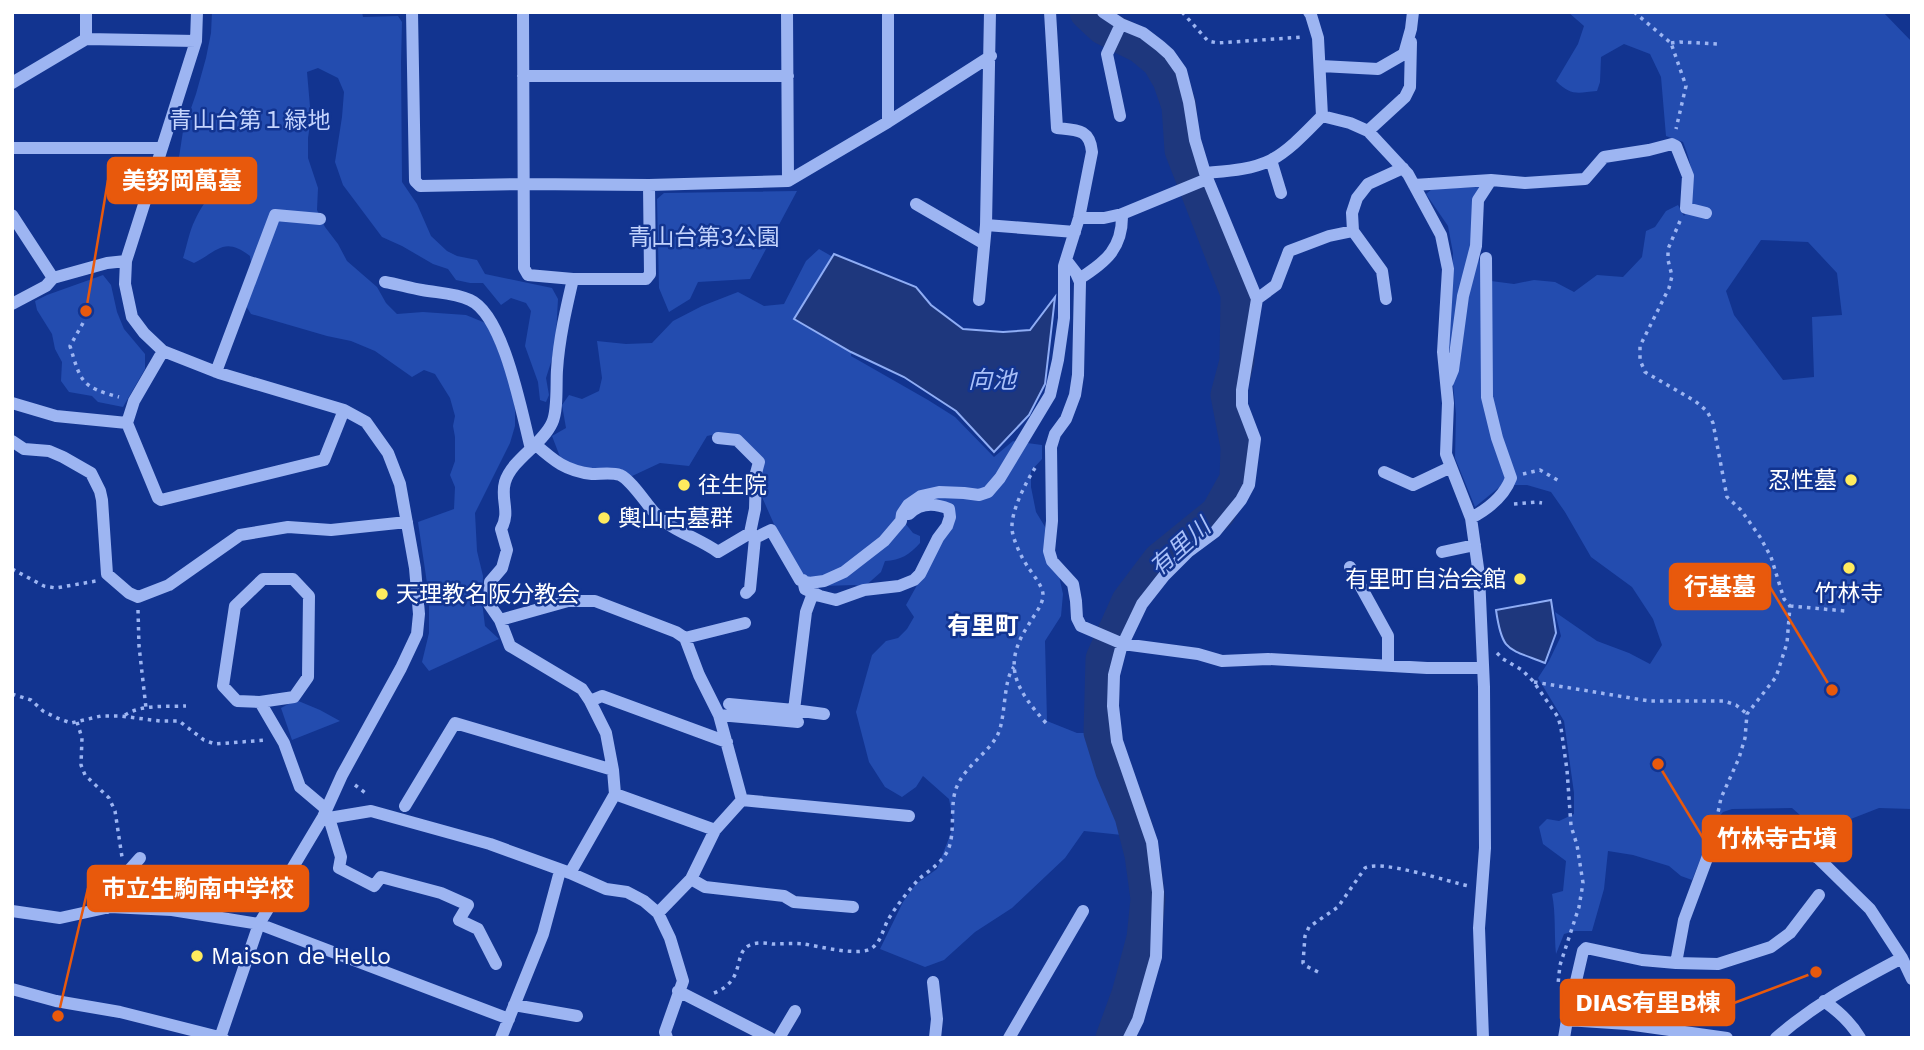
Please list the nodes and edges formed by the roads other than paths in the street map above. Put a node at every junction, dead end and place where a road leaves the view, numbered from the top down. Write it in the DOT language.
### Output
graph roads {
  1 [pos="86,12"];
  2 [pos="197,12"];
  3 [pos="412,12"];
  4 [pos="523,12"];
  5 [pos="787,12"];
  6 [pos="888,12"];
  7 [pos="990,12"];
  8 [pos="1050,12"];
  9 [pos="1103,12"];
  10 [pos="1309,12"];
  11 [pos="1413,12"];
  12 [pos="1121,24"];
  13 [pos="1409,35"];
  14 [pos="86,39"];
  15 [pos="196,41"];
  16 [pos="991,56"];
  17 [pos="1321,66"];
  18 [pos="523,76"];
  19 [pos="788,76"];
  20 [pos="12,83"];
  21 [pos="1120,116"];
  22 [pos="1322,116"];
  23 [pos="888,122"];
  24 [pos="1368,131"];
  25 [pos="12,148"];
  26 [pos="161,148"];
  27 [pos="1270,160"];
  28 [pos="1403,168"];
  29 [pos="1206,176"];
  30 [pos="1491,180"];
  31 [pos="788,181"];
  32 [pos="524,184"];
  33 [pos="649,185"];
  34 [pos="1414,185"];
  35 [pos="1281,193"];
  36 [pos="916,204"];
  37 [pos="1706,213"];
  38 [pos="12,215"];
  39 [pos="1122,215"];
  40 [pos="1079,218"];
  41 [pos="320,219"];
  42 [pos="986,225"];
  43 [pos="1353,231"];
  44 [pos="1075,232"];
  45 [pos="983,243"];
  46 [pos="1486,258"];
  47 [pos="1066,260"];
  48 [pos="126,261"];
  49 [pos="53,278"];
  50 [pos="573,279"];
  51 [pos="1079,279"];
  52 [pos="385,282"];
  53 [pos="1257,299"];
  54 [pos="1387,299"];
  55 [pos="979,300"];
  56 [pos="12,304"];
  57 [pos="163,351"];
  58 [pos="216,372"];
  59 [pos="1446,387"];
  60 [pos="13,402"];
  61 [pos="344,410"];
  62 [pos="127,423"];
  63 [pos="718,438"];
  64 [pos="12,441"];
  65 [pos="533,447"];
  66 [pos="1451,467"];
  67 [pos="1384,472"];
  68 [pos="1471,518"];
  69 [pos="901,521"];
  70 [pos="407,522"];
  71 [pos="752,535"];
  72 [pos="1475,545"];
  73 [pos="1442,552"];
  74 [pos="1350,567"];
  75 [pos="803,580"];
  76 [pos="746,593"];
  77 [pos="813,593"];
  78 [pos="500,620"];
  79 [pos="745,623"];
  80 [pos="685,638"];
  81 [pos="1123,644"];
  82 [pos="1388,665"];
  83 [pos="1483,668"];
  84 [pos="590,701"];
  85 [pos="260,702"];
  86 [pos="729,704"];
  87 [pos="824,714"];
  88 [pos="719,715"];
  89 [pos="796,716"];
  90 [pos="727,742"];
  91 [pos="613,770"];
  92 [pos="615,794"];
  93 [pos="742,800"];
  94 [pos="405,806"];
  95 [pos="326,815"];
  96 [pos="909,816"];
  97 [pos="715,831"];
  98 [pos="140,858"];
  99 [pos="565,872"];
  100 [pos="691,879"];
  101 [pos="1819,895"];
  102 [pos="853,907"];
  103 [pos="107,908"];
  104 [pos="12,911"];
  105 [pos="1083,911"];
  106 [pos="658,913"];
  107 [pos="259,924"];
  108 [pos="1902,958"];
  109 [pos="1676,963"];
  110 [pos="495,964"];
  111 [pos="1912,979"];
  112 [pos="933,982"];
  113 [pos="12,989"];
  114 [pos="683,994"];
  115 [pos="1824,1001"];
  116 [pos="514,1005"];
  117 [pos="795,1011"];
  118 [pos="577,1016"];
  119 [pos="509,1019"];
  120 [pos="1567,1020"];
  121 [pos="1627,1024"];
  122 [pos="221,1037"];
  123 [pos="501,1038"];
  124 [pos="667,1038"];
  125 [pos="770,1038"];
  126 [pos="779,1038"];
  127 [pos="935,1038"];
  128 [pos="1009,1038"];
  129 [pos="1129,1038"];
  130 [pos="1483,1038"];
  131 [pos="1564,1038"];
  132 [pos="1623,1038"];
  133 [pos="1727,1038"];
  134 [pos="1776,1038"];
  135 [pos="1860,1038"];
  1 -- 14 [label="street"];
  2 -- 15 [label="street"];
  3 -- 32 [label="street"];
  4 -- 18 [label="street"];
  5 -- 19 [label="street"];
  6 -- 23 [label="street"];
  7 -- 16 [label="street"];
  8 -- 40 [label="street"];
  9 -- 12 [label="street"];
  10 -- 17 [label="street"];
  11 -- 13 [label="street"];
  12 -- 21 [label="street"];
  12 -- 29 [label="street"];
  13 -- 17 [label="street"];
  13 -- 24 [label="street"];
  14 -- 15 [label="street"];
  14 -- 20 [label="street"];
  15 -- 26 [label="street"];
  16 -- 23 [label="street"];
  16 -- 42 [label="street"];
  17 -- 22 [label="street"];
  18 -- 19 [label="street"];
  18 -- 32 [label="street"];
  19 -- 31 [label="street"];
  22 -- 24 [label="street"];
  22 -- 27 [label="street"];
  23 -- 31 [label="street"];
  24 -- 28 [label="street"];
  25 -- 26 [label="street"];
  26 -- 48 [label="street"];
  27 -- 29 [label="street"];
  27 -- 35 [label="street"];
  28 -- 34 [label="street"];
  28 -- 43 [label="street"];
  29 -- 39 [label="street"];
  29 -- 53 [label="street"];
  30 -- 34 [label="street"];
  30 -- 37 [label="street"];
  30 -- 59 [label="street"];
  31 -- 33 [label="street"];
  32 -- 33 [label="street"];
  32 -- 50 [label="street"];
  33 -- 50 [label="street"];
  34 -- 59 [label="street"];
  36 -- 45 [label="street"];
  38 -- 49 [label="street"];
  39 -- 40 [label="street"];
  39 -- 51 [label="street"];
  40 -- 44 [label="street"];
  41 -- 58 [label="street"];
  42 -- 44 [label="street"];
  42 -- 45 [label="street"];
  43 -- 53 [label="street"];
  43 -- 54 [label="street"];
  44 -- 47 [label="street"];
  45 -- 55 [label="street"];
  46 -- 68 [label="street"];
  47 -- 51 [label="street"];
  47 -- 69 [label="street"];
  48 -- 49 [label="street"];
  48 -- 57 [label="street"];
  49 -- 56 [label="street"];
  50 -- 65 [label="street"];
  51 -- 81 [label="street"];
  52 -- 65 [label="street"];
  53 -- 81 [label="street"];
  57 -- 58 [label="street"];
  57 -- 62 [label="street"];
  58 -- 61 [label="street"];
  59 -- 66 [label="street"];
  60 -- 62 [label="street"];
  61 -- 62 [label="street"];
  61 -- 70 [label="street"];
  63 -- 71 [label="street"];
  64 -- 70 [label="street"];
  65 -- 71 [label="street"];
  65 -- 78 [label="street"];
  66 -- 67 [label="street"];
  66 -- 68 [label="street"];
  68 -- 72 [label="street"];
  69 -- 75 [label="street"];
  69 -- 77 [label="street"];
  70 -- 95 [label="street"];
  71 -- 75 [label="street"];
  71 -- 76 [label="street"];
  72 -- 73 [label="street"];
  72 -- 83 [label="street"];
  74 -- 82 [label="street"];
  75 -- 77 [label="street"];
  77 -- 89 [label="street"];
  78 -- 80 [label="street"];
  78 -- 84 [label="street"];
  79 -- 80 [label="street"];
  80 -- 88 [label="street"];
  81 -- 82 [label="street"];
  81 -- 129 [label="street"];
  82 -- 83 [label="street"];
  83 -- 130 [label="street"];
  84 -- 90 [label="street"];
  84 -- 91 [label="street"];
  85 -- 85 [label="street"];
  85 -- 95 [label="street"];
  86 -- 89 [label="street"];
  87 -- 89 [label="street"];
  88 -- 89 [label="street"];
  88 -- 90 [label="street"];
  90 -- 93 [label="street"];
  91 -- 92 [label="street"];
  91 -- 94 [label="street"];
  92 -- 97 [label="street"];
  92 -- 99 [label="street"];
  93 -- 96 [label="street"];
  93 -- 97 [label="street"];
  95 -- 99 [label="street"];
  95 -- 107 [label="street"];
  95 -- 110 [label="street"];
  97 -- 100 [label="street"];
  98 -- 103 [label="street"];
  99 -- 106 [label="street"];
  99 -- 116 [label="street"];
  100 -- 102 [label="street"];
  100 -- 106 [label="street"];
  101 -- 109 [label="street"];
  103 -- 104 [label="street"];
  103 -- 107 [label="street"];
  105 -- 128 [label="street"];
  106 -- 114 [label="street"];
  107 -- 119 [label="street"];
  107 -- 122 [label="street"];
  108 -- 109 [label="street"];
  108 -- 111 [label="street"];
  108 -- 115 [label="street"];
  109 -- 120 [label="street"];
  112 -- 127 [label="street"];
  113 -- 122 [label="street"];
  114 -- 124 [label="street"];
  114 -- 125 [label="street"];
  115 -- 134 [label="street"];
  115 -- 135 [label="street"];
  116 -- 118 [label="street"];
  116 -- 119 [label="street"];
  117 -- 126 [label="street"];
  119 -- 123 [label="street"];
  120 -- 121 [label="street"];
  120 -- 131 [label="street"];
  121 -- 132 [label="street"];
  121 -- 133 [label="street"];
}
